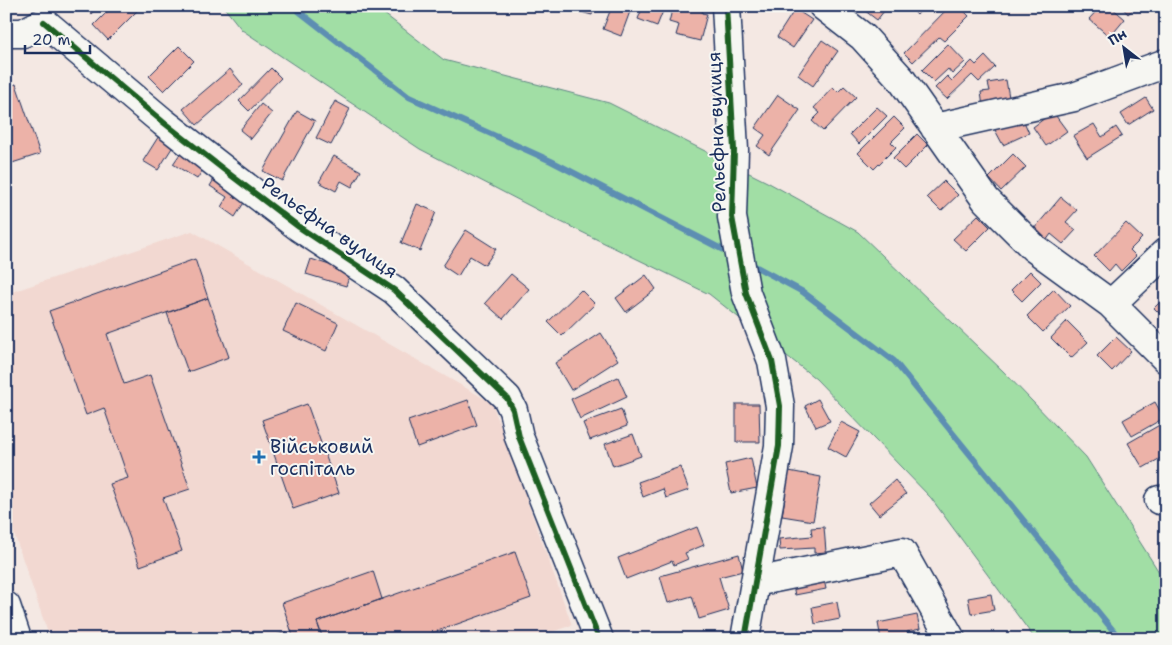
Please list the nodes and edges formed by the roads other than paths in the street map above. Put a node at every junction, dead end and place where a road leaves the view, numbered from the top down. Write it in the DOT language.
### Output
graph roads {
  1 [pos="726,6"];
  2 [pos="823,6"];
  3 [pos="42,14"];
  4 [pos="6,33"];
  5 [pos="1166,63"];
  6 [pos="935,128"];
  7 [pos="1166,252"];
  8 [pos="1111,304"];
  9 [pos="1166,359"];
  10 [pos="755,582"];
  11 [pos="6,606"];
  12 [pos="743,638"];
  13 [pos="17,639"];
  14 [pos="599,639"];
  15 [pos="951,639"];
  1 -- 10 [label="street, Рельєфна вулиця"];
  2 -- 6 [label="street"];
  3 -- 4 [label="street"];
  3 -- 14 [label="street, Рельєфна вулиця"];
  5 -- 6 [label="street"];
  6 -- 8 [label="street"];
  7 -- 8 [label="street"];
  8 -- 9 [label="street"];
  10 -- 12 [label="street, Рельєфна вулиця"];
  10 -- 15 [label="street"];
  11 -- 13 [label="street"];
}
